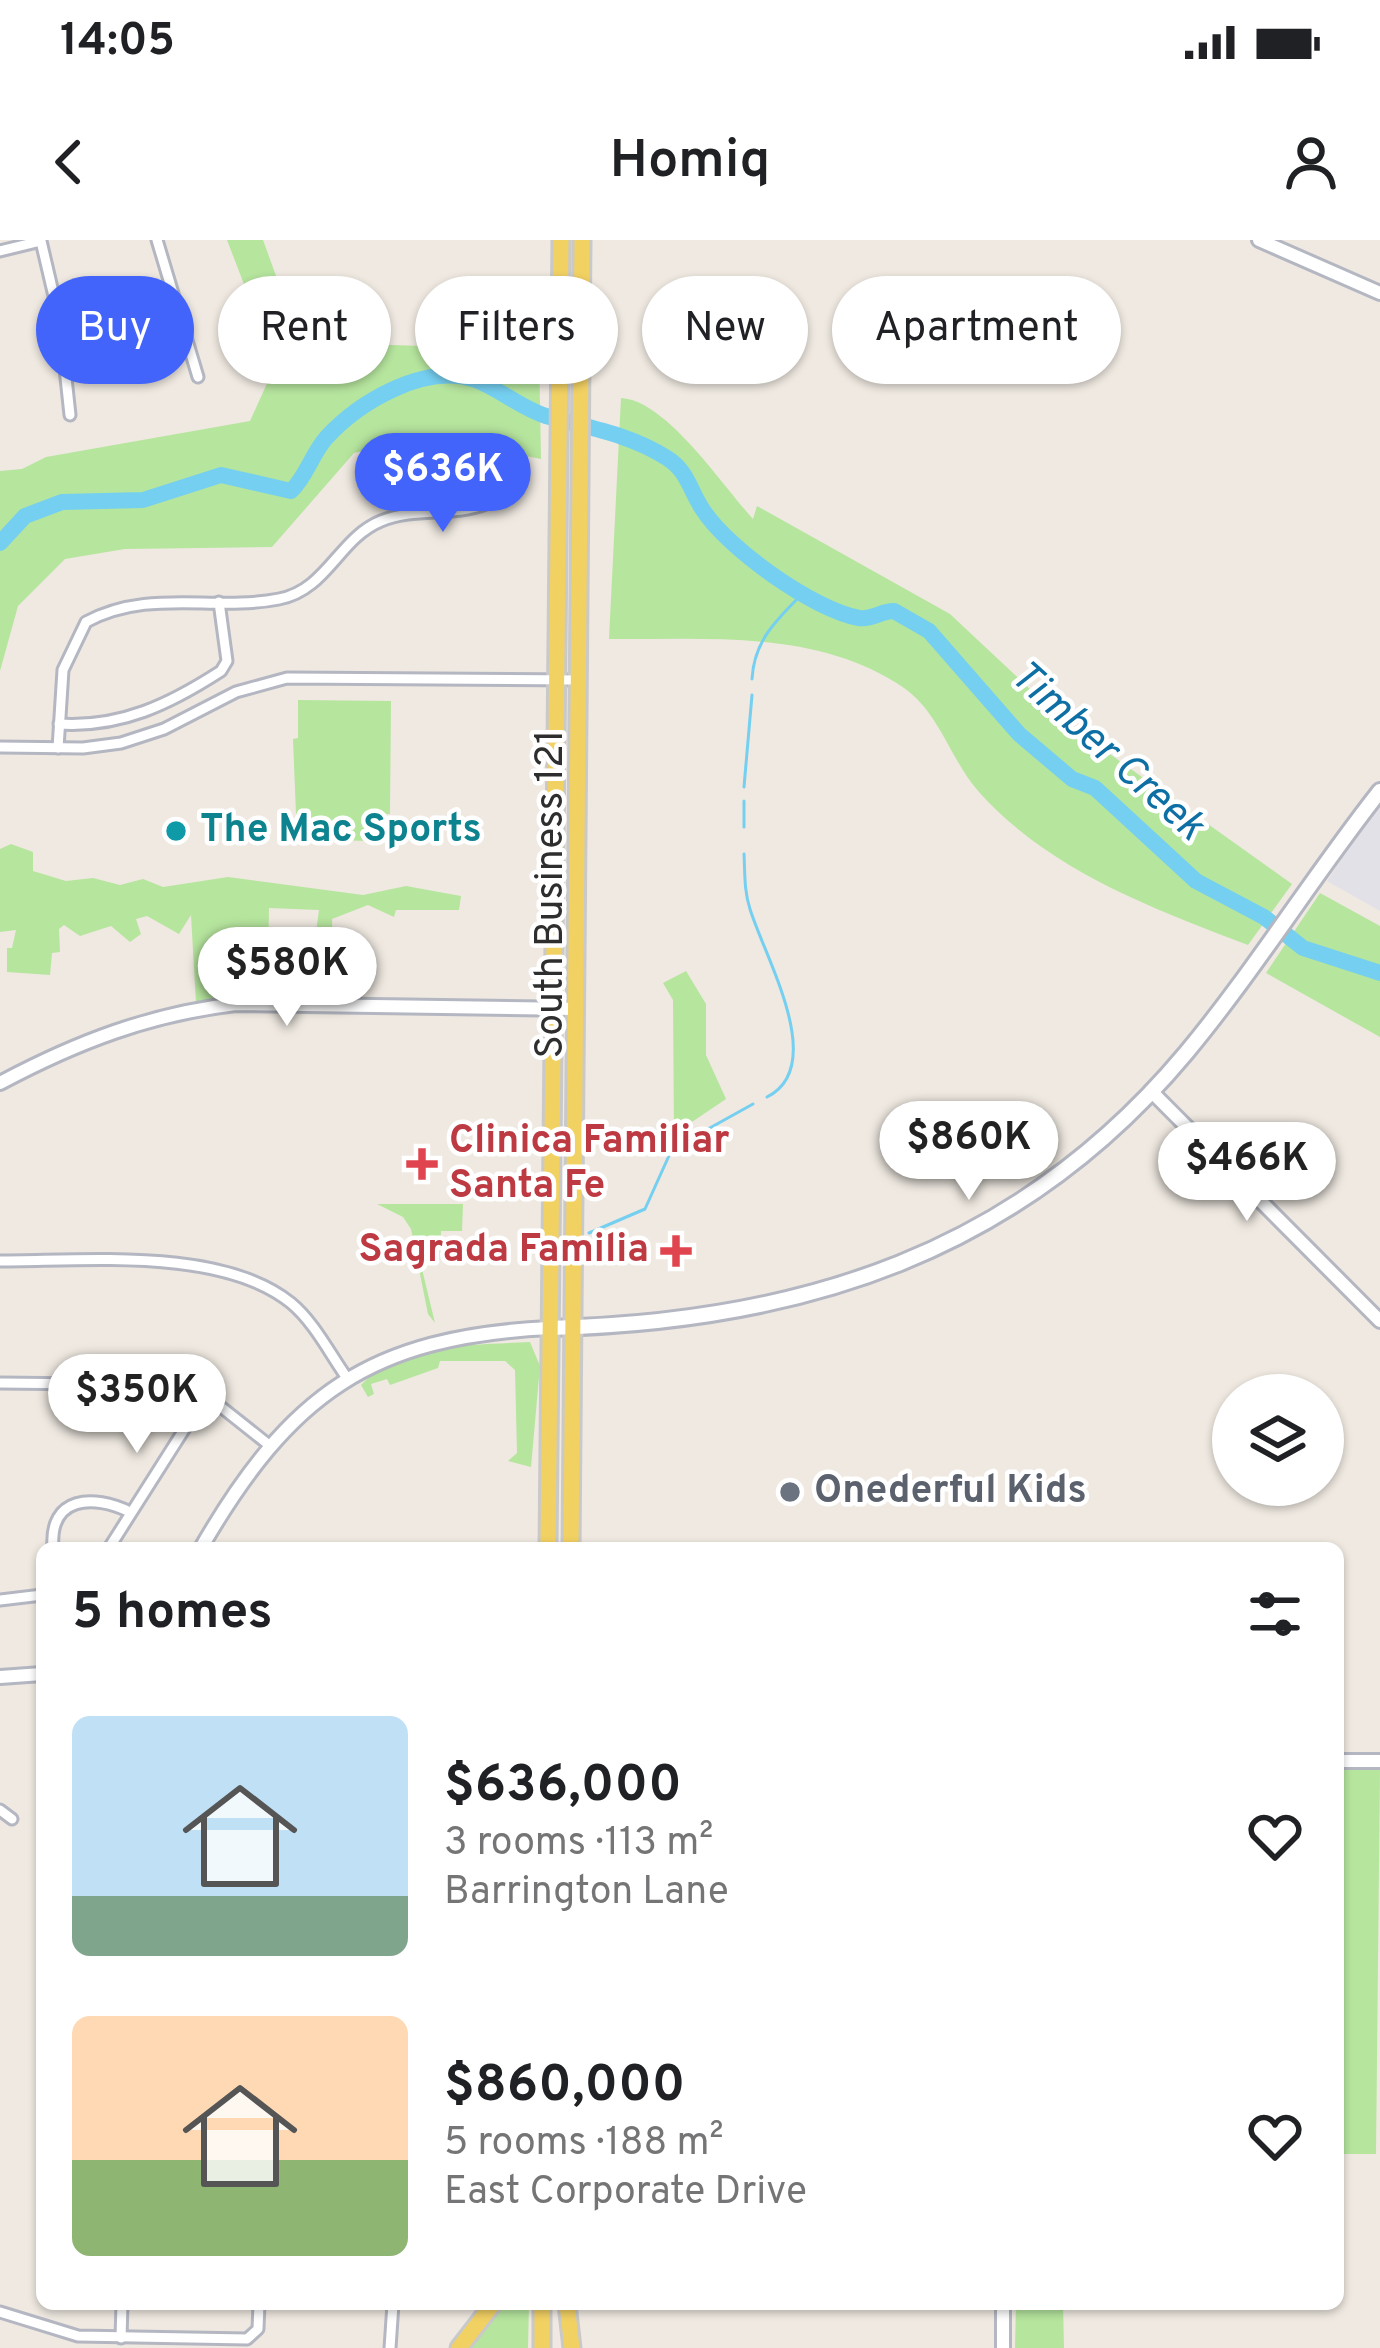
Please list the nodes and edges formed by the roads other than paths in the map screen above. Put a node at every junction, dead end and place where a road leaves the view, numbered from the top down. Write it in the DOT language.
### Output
graph roads {
  1 [pos="157,240"];
  2 [pos="560,240"];
  3 [pos="582,240"];
  4 [pos="1258,240"];
  5 [pos="0,250"];
  6 [pos="1380,293"];
  7 [pos="198,377"];
  8 [pos="70,415"];
  9 [pos="498,498"];
  10 [pos="219,602"];
  11 [pos="553,679"];
  12 [pos="577,680"];
  13 [pos="58,724"];
  14 [pos="0,747"];
  15 [pos="58,748"];
  16 [pos="1380,790"];
  17 [pos="551,1009"];
  18 [pos="576,1009"];
  19 [pos="0,1083"];
  20 [pos="1150,1090"];
  21 [pos="0,1261"];
  22 [pos="1380,1321"];
  23 [pos="571,1327"];
  24 [pos="549,1328"];
  25 [pos="347,1378"];
  26 [pos="0,1383"];
  27 [pos="206,1396"];
  28 [pos="269,1445"];
  29 [pos="130,1512"];
  30 [pos="52,1542"];
  31 [pos="112,1542"];
  32 [pos="204,1542"];
  33 [pos="548,1542"];
  34 [pos="571,1542"];
  35 [pos="36,1596"];
  36 [pos="0,1600"];
  37 [pos="36,1674"];
  38 [pos="0,1677"];
  39 [pos="1344,1761"];
  40 [pos="1380,1761"];
  41 [pos="0,1810"];
  42 [pos="12,1819"];
  43 [pos="122,2310"];
  44 [pos="259,2310"];
  45 [pos="393,2310"];
  46 [pos="488,2310"];
  47 [pos="542,2310"];
  48 [pos="567,2310"];
  49 [pos="1003,2310"];
  50 [pos="0,2312"];
  51 [pos="121,2338"];
  52 [pos="390,2348"];
  53 [pos="459,2348"];
  54 [pos="542,2348"];
  55 [pos="569,2348"];
  56 [pos="1003,2348"];
  1 -- 7 [label="street"];
  2 -- 11 [label="main road, South Business 121"];
  3 -- 12 [label="main road, South Business 121"];
  4 -- 6 [label="street"];
  5 -- 8 [label="street"];
  9 -- 10 [label="street"];
  10 -- 13 [label="street"];
  10 -- 13 [label="street"];
  11 -- 12 [label="street"];
  11 -- 15 [label="street"];
  11 -- 17 [label="main road, South Business 121"];
  12 -- 18 [label="main road, South Business 121"];
  13 -- 15 [label="street"];
  14 -- 15 [label="street"];
  16 -- 20 [label="main road"];
  17 -- 18 [label="street"];
  17 -- 19 [label="street"];
  17 -- 24 [label="main road, South Business 121"];
  18 -- 23 [label="main road, South Business 121"];
  20 -- 22 [label="street"];
  20 -- 23 [label="main road"];
  21 -- 25 [label="street"];
  23 -- 24 [label="main road"];
  23 -- 34 [label="main road, South Business 121"];
  24 -- 25 [label="street"];
  24 -- 33 [label="main road, South Business 121"];
  25 -- 28 [label="street"];
  26 -- 27 [label="street"];
  27 -- 28 [label="street"];
  27 -- 29 [label="street"];
  28 -- 32 [label="street"];
  29 -- 30 [label="street"];
  29 -- 31 [label="street"];
  35 -- 36 [label="street"];
  37 -- 38 [label="street"];
  39 -- 40 [label="street"];
  41 -- 42 [label="street"];
  43 -- 51 [label="street"];
  44 -- 51 [label="street"];
  45 -- 52 [label="street"];
  46 -- 53 [label="main road"];
  47 -- 54 [label="main road"];
  48 -- 55 [label="main road"];
  49 -- 56 [label="street"];
  50 -- 51 [label="street"];
}
